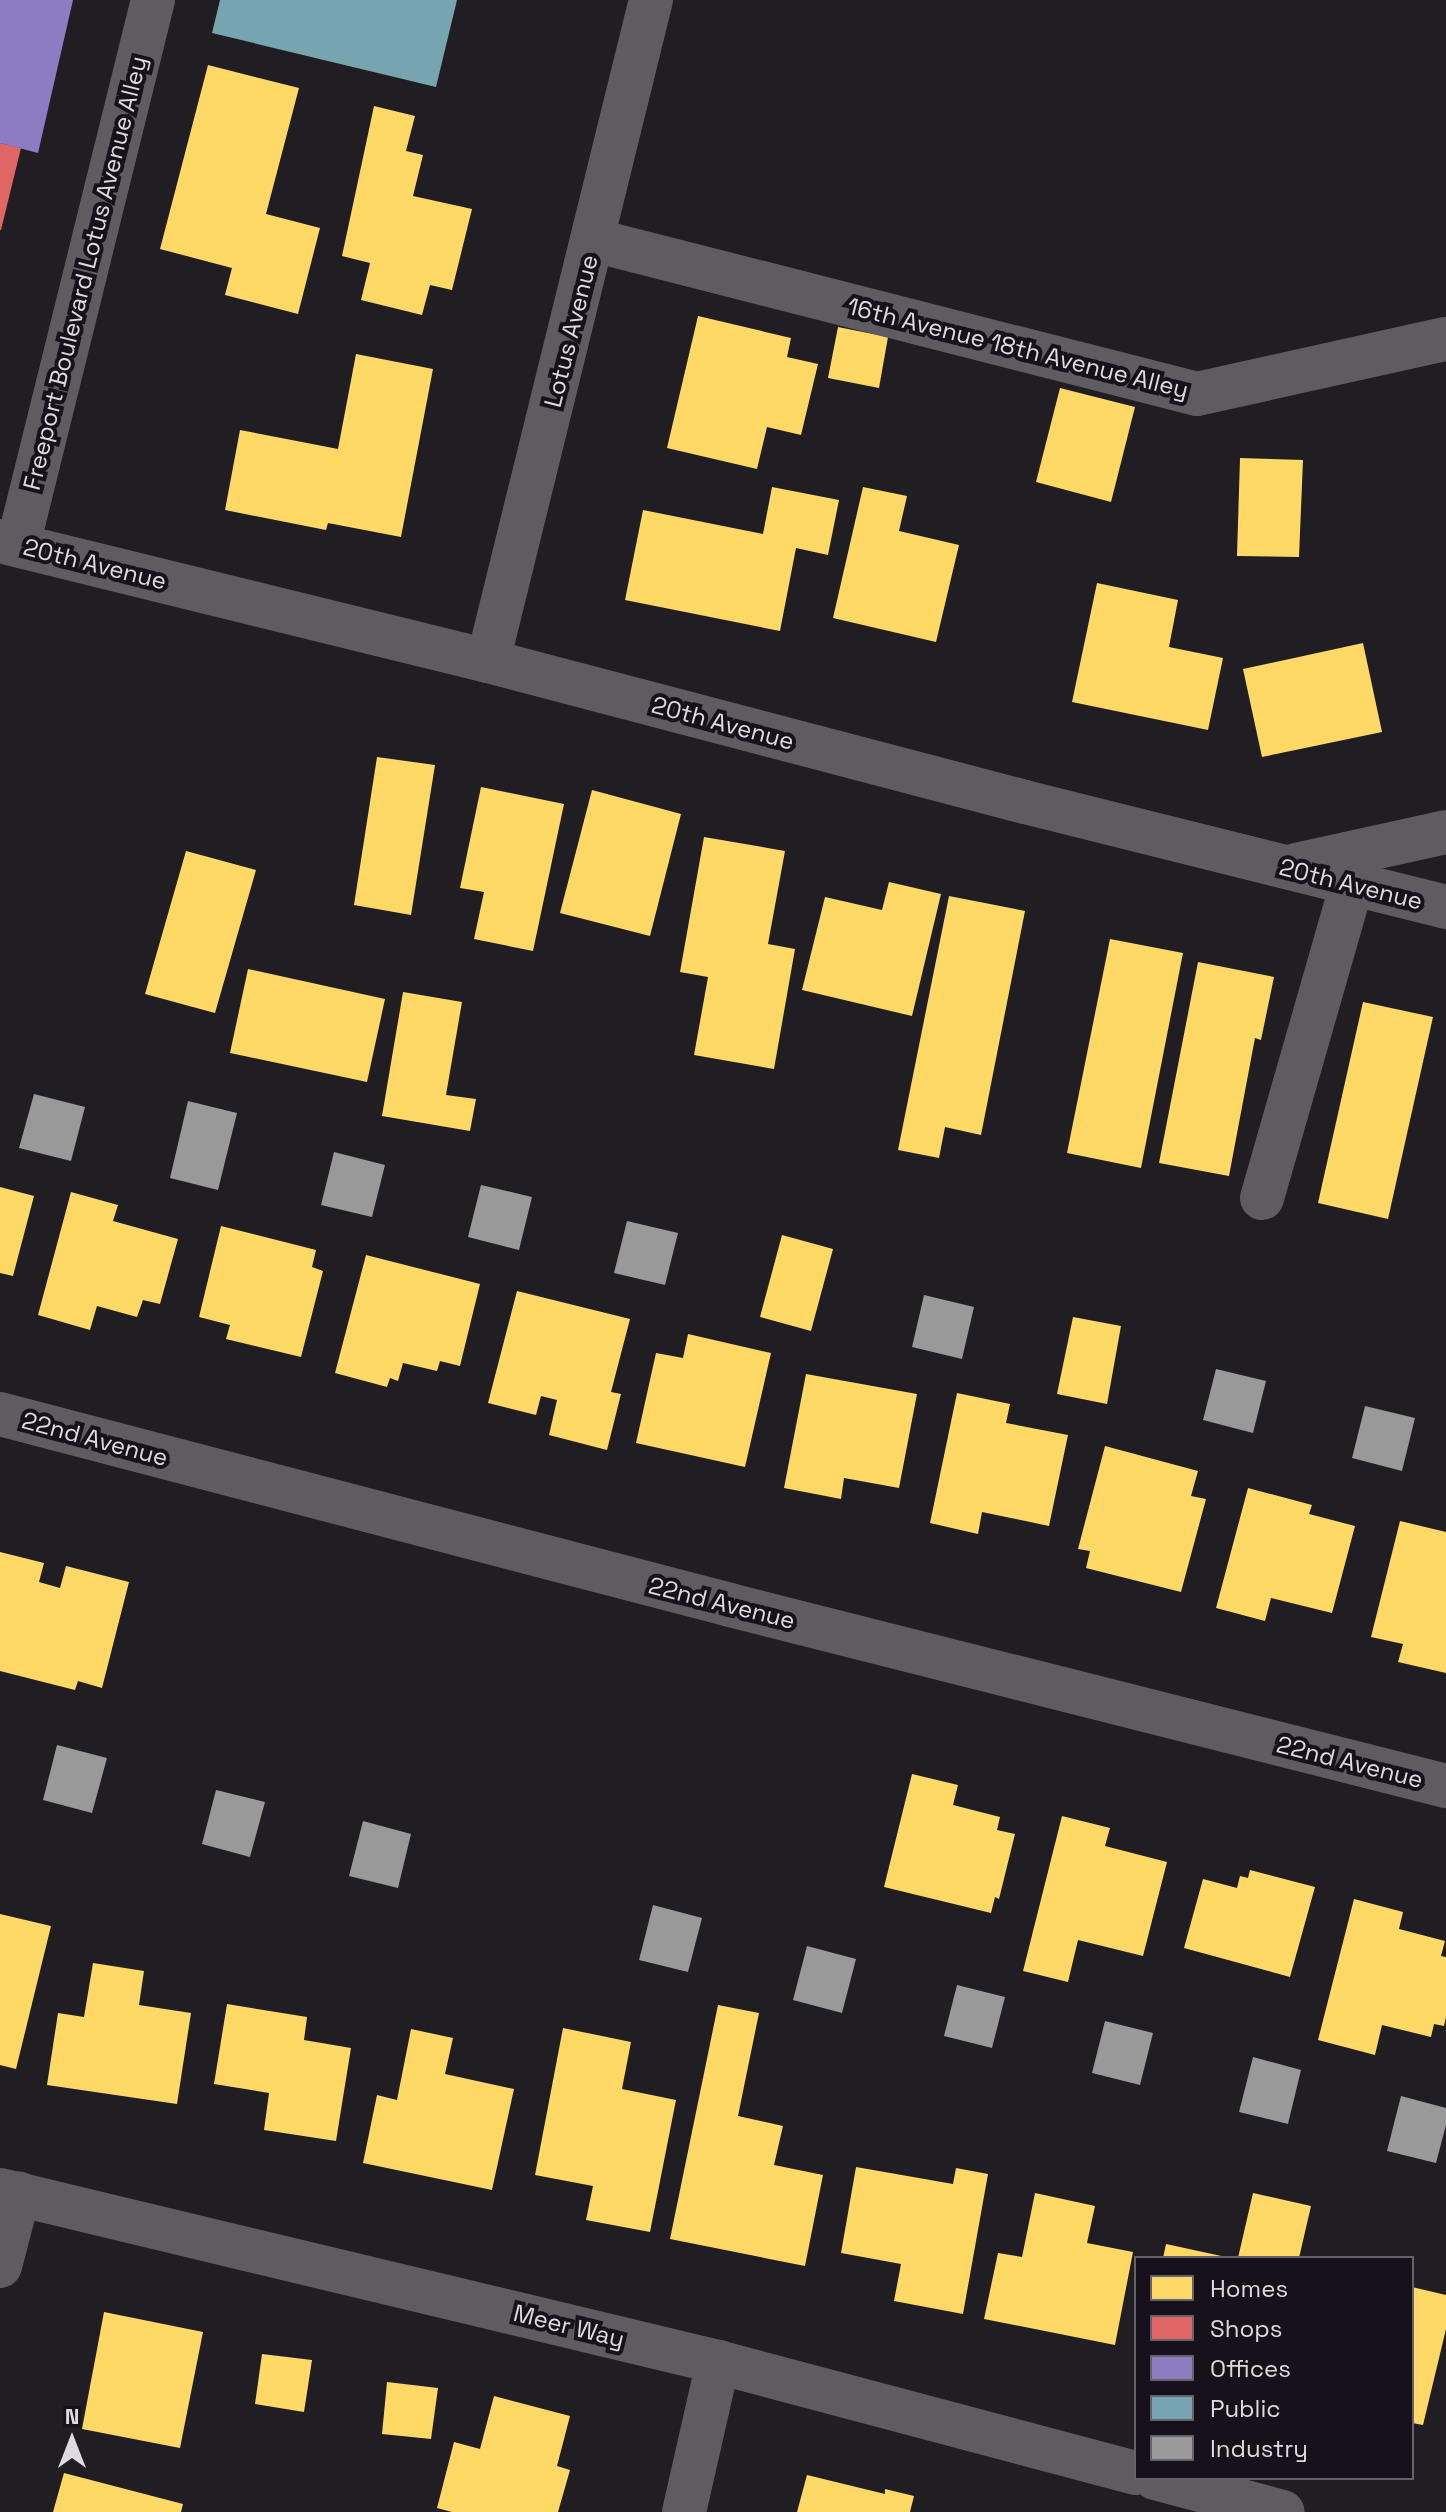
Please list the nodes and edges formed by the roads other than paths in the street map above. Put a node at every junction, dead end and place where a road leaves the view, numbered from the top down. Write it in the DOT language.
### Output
graph roads {
  1 [pos="153,0"];
  2 [pos="651,0"];
  3 [pos="593,240"];
  4 [pos="1446,339"];
  5 [pos="9,543"];
  6 [pos="488,661"];
  7 [pos="1446,832"];
  8 [pos="1286,867"];
  9 [pos="1352,884"];
  10 [pos="1446,907"];
  11 [pos="1262,1198"];
  12 [pos="0,1414"];
  13 [pos="1446,1786"];
  14 [pos="9,2192"];
  15 [pos="0,2266"];
  16 [pos="718,2362"];
  17 [pos="1134,2472"];
  18 [pos="1163,2480"];
  19 [pos="684,2512"];
  20 [pos="1283,2512"];
  1 -- 5 [label="street, Freeport Boulevard Lotus Avenue Alley"];
  2 -- 3 [label="street, Lotus Avenue"];
  3 -- 4 [label="street, 16th Avenue 18th Avenue Alley"];
  3 -- 6 [label="street, Lotus Avenue"];
  5 -- 6 [label="street, 20th Avenue"];
  6 -- 8 [label="street, 20th Avenue"];
  7 -- 8 [label="street"];
  8 -- 9 [label="street, 20th Avenue"];
  9 -- 10 [label="street, 20th Avenue"];
  9 -- 11 [label="street"];
  12 -- 13 [label="street, 22nd Avenue"];
  14 -- 15 [label="street"];
  14 -- 16 [label="street, Meer Way"];
  16 -- 17 [label="street, Meer Way"];
  16 -- 19 [label="street"];
  18 -- 20 [label="street"];
}
